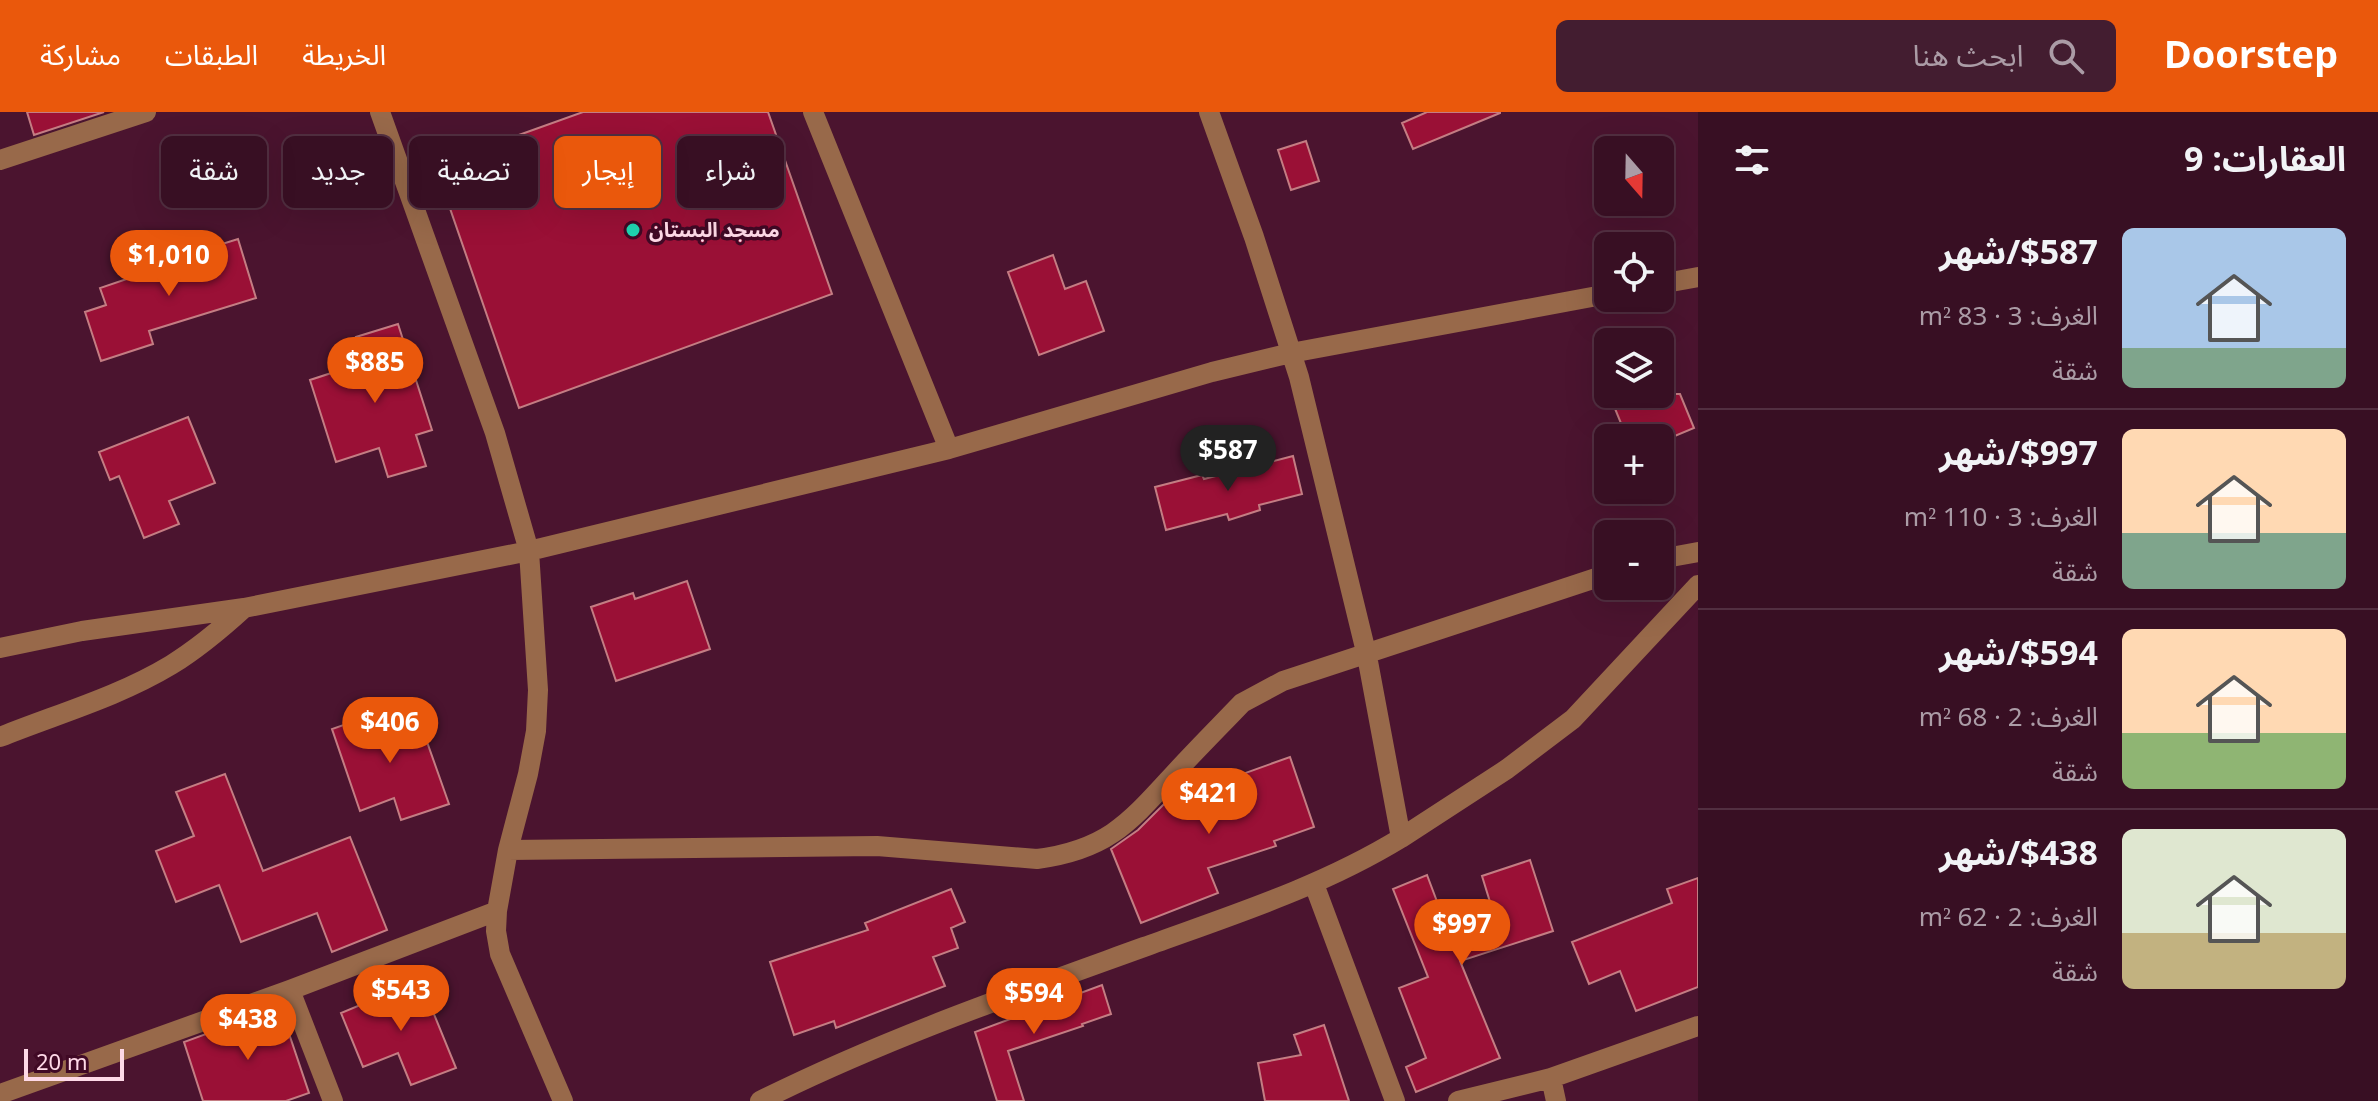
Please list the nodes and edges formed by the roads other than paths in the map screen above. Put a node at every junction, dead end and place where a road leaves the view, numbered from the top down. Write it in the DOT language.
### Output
graph roads {
  1 [pos="146,112"];
  2 [pos="380,112"];
  3 [pos="813,112"];
  4 [pos="1209,112"];
  5 [pos="0,160"];
  6 [pos="1698,277"];
  7 [pos="1674,281"];
  8 [pos="1594,297"];
  9 [pos="1291,353"];
  10 [pos="949,449"];
  11 [pos="529,551"];
  12 [pos="1698,552"];
  13 [pos="1674,556"];
  14 [pos="1594,579"];
  15 [pos="1698,585"];
  16 [pos="244,608"];
  17 [pos="0,647"];
  18 [pos="1367,656"];
  19 [pos="0,737"];
  20 [pos="1401,838"];
  21 [pos="508,850"];
  22 [pos="1314,884"];
  23 [pos="497,911"];
  24 [pos="290,990"];
  25 [pos="1698,1026"];
  26 [pos="1551,1078"];
  27 [pos="0,1094"];
  28 [pos="333,1101"];
  29 [pos="563,1101"];
  30 [pos="760,1101"];
  31 [pos="1395,1101"];
  32 [pos="1458,1101"];
  33 [pos="1556,1101"];
  1 -- 5 [label="street"];
  2 -- 11 [label="street"];
  3 -- 10 [label="street"];
  4 -- 9 [label="street"];
  6 -- 7 [label="street"];
  8 -- 9 [label="street"];
  9 -- 10 [label="street"];
  9 -- 18 [label="street"];
  10 -- 11 [label="street"];
  11 -- 16 [label="street"];
  11 -- 21 [label="street"];
  12 -- 13 [label="street"];
  14 -- 18 [label="street"];
  15 -- 20 [label="street"];
  16 -- 17 [label="street"];
  16 -- 19 [label="street"];
  18 -- 20 [label="street"];
  18 -- 21 [label="street"];
  20 -- 22 [label="street"];
  21 -- 23 [label="street"];
  22 -- 30 [label="street"];
  22 -- 31 [label="street"];
  23 -- 24 [label="street"];
  23 -- 29 [label="street"];
  24 -- 27 [label="street"];
  24 -- 28 [label="street"];
  25 -- 26 [label="street"];
  26 -- 32 [label="street"];
  26 -- 33 [label="street"];
}
